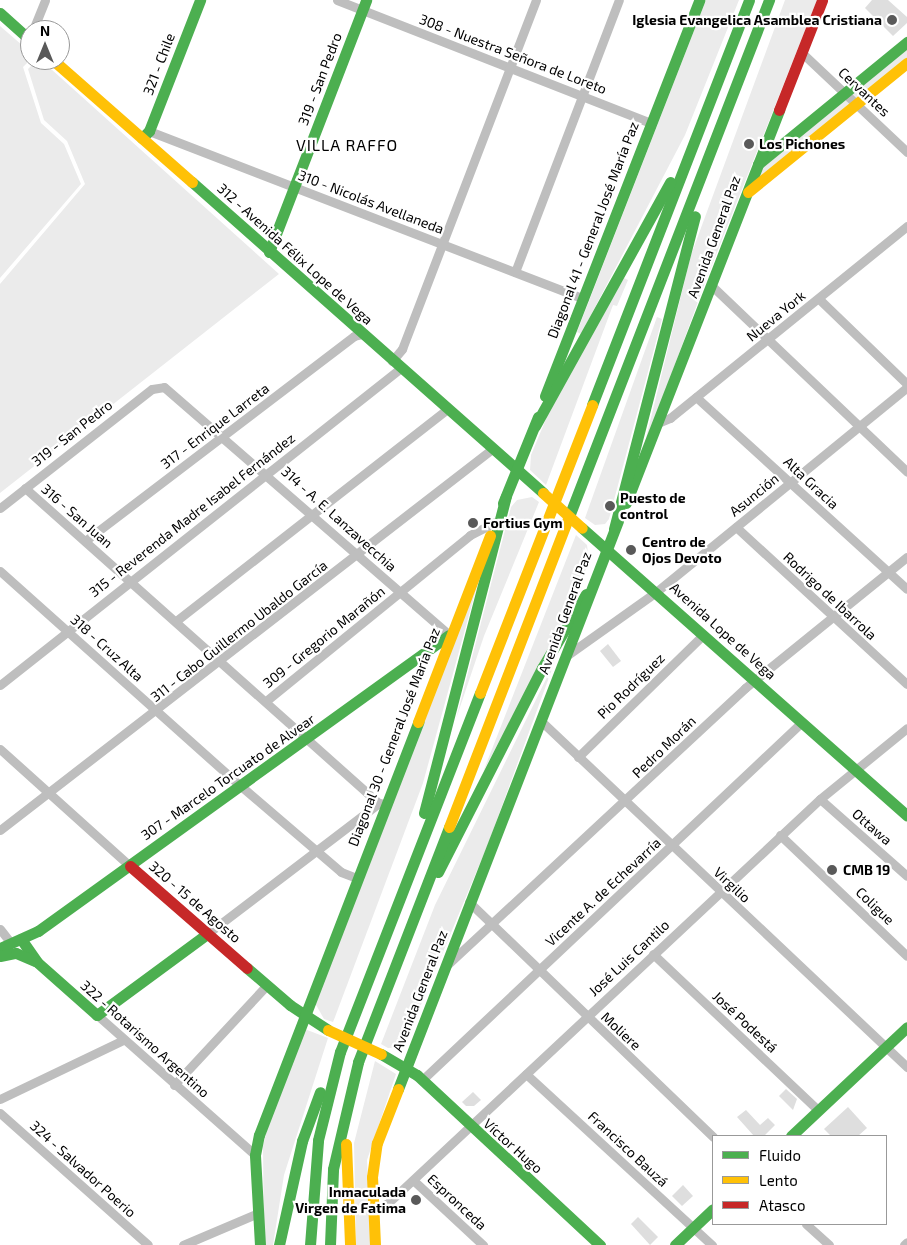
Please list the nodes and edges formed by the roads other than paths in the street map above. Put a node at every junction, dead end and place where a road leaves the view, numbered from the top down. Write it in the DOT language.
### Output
graph roads {
  1 [pos="45,0"];
  2 [pos="200,0"];
  3 [pos="337,0"];
  4 [pos="536,0"];
  5 [pos="619,0"];
  6 [pos="700,0"];
  7 [pos="749,0"];
  8 [pos="769,0"];
  9 [pos="822,0"];
  10 [pos="364,5"];
  11 [pos="0,13"];
  12 [pos="37,20"];
  13 [pos="20,30"];
  14 [pos="907,42"];
  15 [pos="801,52"];
  16 [pos="907,62"];
  17 [pos="510,68"];
  18 [pos="66,70"];
  19 [pos="844,93"];
  20 [pos="581,96"];
  21 [pos="856,104"];
  22 [pos="650,123"];
  23 [pos="698,132"];
  24 [pos="146,134"];
  25 [pos="715,138"];
  26 [pos="907,152"];
  27 [pos="757,165"];
  28 [pos="294,188"];
  29 [pos="746,193"];
  30 [pos="907,226"];
  31 [pos="443,244"];
  32 [pos="269,252"];
  33 [pos="515,272"];
  34 [pos="713,287"];
  35 [pos="584,299"];
  36 [pos="819,299"];
  37 [pos="362,334"];
  38 [pos="769,339"];
  39 [pos="397,364"];
  40 [pos="907,385"];
  41 [pos="164,387"];
  42 [pos="696,397"];
  43 [pos="448,409"];
  44 [pos="660,422"];
  45 [pos="860,425"];
  46 [pos="536,426"];
  47 [pos="224,438"];
  48 [pos="492,450"];
  49 [pos="517,471"];
  50 [pos="907,472"];
  51 [pos="267,474"];
  52 [pos="791,482"];
  53 [pos="25,488"];
  54 [pos="506,496"];
  55 [pos="0,508"];
  56 [pos="313,515"];
  57 [pos="495,522"];
  58 [pos="736,527"];
  59 [pos="614,528"];
  60 [pos="85,541"];
  61 [pos="605,548"];
  62 [pos="358,555"];
  63 [pos="907,557"];
  64 [pos="0,571"];
  65 [pos="888,573"];
  66 [pos="131,581"];
  67 [pos="907,589"];
  68 [pos="656,592"];
  69 [pos="401,593"];
  70 [pos="586,594"];
  71 [pos="833,619"];
  72 [pos="176,622"];
  73 [pos="66,630"];
  74 [pos="448,635"];
  75 [pos="703,635"];
  76 [pos="566,656"];
  77 [pos="220,661"];
  78 [pos="755,680"];
  79 [pos="0,684"];
  80 [pos="907,684"];
  81 [pos="266,701"];
  82 [pos="157,712"];
  83 [pos="541,721"];
  84 [pos="802,722"];
  85 [pos="907,728"];
  86 [pos="310,738"];
  87 [pos="0,749"];
  88 [pos="578,757"];
  89 [pos="854,770"];
  90 [pos="242,787"];
  91 [pos="48,793"];
  92 [pos="820,799"];
  93 [pos="382,803"];
  94 [pos="625,803"];
  95 [pos="907,816"];
  96 [pos="0,830"];
  97 [pos="780,835"];
  98 [pos="672,846"];
  99 [pos="316,851"];
  100 [pos="130,866"];
  101 [pos="907,876"];
  102 [pos="408,877"];
  103 [pos="357,878"];
  104 [pos="719,892"];
  105 [pos="469,902"];
  106 [pos="415,910"];
  107 [pos="490,924"];
  108 [pos="0,929"];
  109 [pos="208,934"];
  110 [pos="11,943"];
  111 [pos="653,954"];
  112 [pos="0,956"];
  113 [pos="907,956"];
  114 [pos="37,962"];
  115 [pos="447,965"];
  116 [pos="538,971"];
  117 [pos="267,985"];
  118 [pos="97,1015"];
  119 [pos="305,1016"];
  120 [pos="586,1017"];
  121 [pos="907,1028"];
  122 [pos="124,1040"];
  123 [pos="886,1047"];
  124 [pos="340,1052"];
  125 [pos="381,1054"];
  126 [pos="407,1067"];
  127 [pos="907,1067"];
  128 [pos="526,1074"];
  129 [pos="422,1080"];
  130 [pos="174,1085"];
  131 [pos="348,1097"];
  132 [pos="0,1099"];
  133 [pos="818,1110"];
  134 [pos="0,1113"];
  135 [pos="470,1126"];
  136 [pos="712,1135"];
  137 [pos="792,1135"];
  138 [pos="255,1154"];
  139 [pos="413,1180"];
  140 [pos="373,1210"];
  141 [pos="712,1210"];
  142 [pos="258,1213"];
  143 [pos="807,1225"];
  144 [pos="693,1228"];
  145 [pos="907,1242"];
  146 [pos="148,1245"];
  147 [pos="183,1245"];
  148 [pos="260,1245"];
  149 [pos="279,1245"];
  150 [pos="310,1245"];
  151 [pos="330,1245"];
  152 [pos="350,1245"];
  153 [pos="375,1245"];
  154 [pos="483,1245"];
  155 [pos="600,1245"];
  156 [pos="675,1245"];
  157 [pos="712,1245"];
  158 [pos="829,1245"];
  159 [pos="904,1245"];
  1 -- 12 [label="street"];
  2 -- 24 [label="main road, 321 - Chile"];
  3 -- 10 [label="street, 308 - Nuestra Señora de Loreto"];
  4 -- 17 [label="street, 315 - Reverenda Madre Isabel Fernández"];
  5 -- 20 [label="street"];
  6 -- 22 [label="main road, Diagonal 41 - General José María Paz"];
  7 -- 23 [label="main road"];
  8 -- 25 [label="main road"];
  9 -- 15 [label="main road, Avenida General Paz"];
  10 -- 17 [label="street, 308 - Nuestra Señora de Loreto"];
  10 -- 28 [label="main road, 319 - San Pedro"];
  11 -- 13 [label="main road"];
  14 -- 19 [label="main road"];
  15 -- 19 [label="street, Cervantes"];
  15 -- 27 [label="main road, Avenida General Paz"];
  16 -- 21 [label="main road"];
  17 -- 20 [label="street, 308 - Nuestra Señora de Loreto"];
  17 -- 31 [label="street, 315 - Reverenda Madre Isabel Fernández"];
  18 -- 24 [label="main road, 312 - Avenida Félix Lope de Vega"];
  19 -- 21 [label="street, Cervantes"];
  19 -- 27 [label="main road"];
  20 -- 22 [label="street, 308 - Nuestra Señora de Loreto"];
  20 -- 33 [label="street"];
  21 -- 26 [label="street, Cervantes"];
  21 -- 29 [label="main road"];
  22 -- 35 [label="main road, Diagonal 41 - General José María Paz"];
  23 -- 46 [label="main road"];
  23 -- 102 [label="main road"];
  24 -- 28 [label="street, 310 - Nicolás Avellaneda"];
  24 -- 32 [label="main road, 312 - Avenida Félix Lope de Vega"];
  25 -- 59 [label="main road"];
  25 -- 106 [label="main road"];
  27 -- 29 [label="main road, Avenida General Paz"];
  28 -- 31 [label="street, 310 - Nicolás Avellaneda"];
  28 -- 32 [label="main road, 319 - San Pedro"];
  29 -- 34 [label="main road, Avenida General Paz"];
  30 -- 36 [label="street, Nueva York"];
  31 -- 33 [label="street, 310 - Nicolás Avellaneda"];
  31 -- 39 [label="street, 315 - Reverenda Madre Isabel Fernández"];
  32 -- 37 [label="main road, 312 - Avenida Félix Lope de Vega"];
  33 -- 35 [label="street, 310 - Nicolás Avellaneda"];
  34 -- 38 [label="street"];
  34 -- 44 [label="main road, Avenida General Paz"];
  35 -- 46 [label="main road, Diagonal 41 - General José María Paz"];
  36 -- 38 [label="street, Nueva York"];
  36 -- 40 [label="street"];
  37 -- 39 [label="main road, 312 - Avenida Félix Lope de Vega"];
  37 -- 47 [label="street, 317 - Enrique Larreta"];
  38 -- 42 [label="street, Nueva York"];
  38 -- 45 [label="street"];
  39 -- 43 [label="main road, 312 - Avenida Félix Lope de Vega"];
  39 -- 51 [label="street, 315 - Reverenda Madre Isabel Fernández"];
  40 -- 45 [label="street, Asunción"];
  41 -- 47 [label="street, 314 - A. E. Lanzavecchia"];
  41 -- 53 [label="street, 319 - San Pedro"];
  42 -- 44 [label="street, Nueva York"];
  42 -- 52 [label="street, Alta Gracia"];
  43 -- 48 [label="main road, 312 - Avenida Félix Lope de Vega"];
  43 -- 56 [label="street"];
  44 -- 59 [label="main road, Avenida General Paz"];
  45 -- 50 [label="street"];
  45 -- 52 [label="street, Asunción"];
  46 -- 49 [label="main road, Diagonal 41 - General José María Paz"];
  47 -- 51 [label="street, 314 - A. E. Lanzavecchia"];
  47 -- 60 [label="street, 317 - Enrique Larreta"];
  48 -- 49 [label="main road, 312 - Avenida Félix Lope de Vega"];
  48 -- 62 [label="street, 311 - Cabo Guillermo Ubaldo García"];
  49 -- 54 [label="main road, Diagonal 30 - General José María Paz"];
  49 -- 61 [label="main road, Avenida Lope de Vega, bridge"];
  51 -- 56 [label="street, 314 - A. E. Lanzavecchia"];
  51 -- 66 [label="street, 315 - Reverenda Madre Isabel Fernández"];
  52 -- 58 [label="street, Asunción"];
  52 -- 65 [label="street, Alta Gracia"];
  53 -- 55 [label="street, 319 - San Pedro"];
  53 -- 60 [label="street, 316 - San Juan"];
  54 -- 57 [label="main road, Diagonal 30 - General José María Paz"];
  54 -- 102 [label="main road"];
  56 -- 62 [label="street, 314 - A. E. Lanzavecchia"];
  56 -- 72 [label="street"];
  57 -- 69 [label="street, 309 - Gregorio Marañón"];
  57 -- 74 [label="main road, Diagonal 30 - General José María Paz"];
  58 -- 68 [label="street, Asunción"];
  58 -- 71 [label="street, Rodrigo de Ibarrola"];
  59 -- 61 [label="main road, Avenida General Paz"];
  60 -- 66 [label="street, 316 - San Juan"];
  61 -- 68 [label="main road, Avenida Lope de Vega"];
  61 -- 70 [label="main road, Avenida General Paz"];
  62 -- 69 [label="street, 314 - A. E. Lanzavecchia"];
  62 -- 77 [label="street, 311 - Cabo Guillermo Ubaldo García"];
  63 -- 65 [label="street, Pedro Morán"];
  64 -- 73 [label="street, 318 - Cruz Alta"];
  65 -- 67 [label="street, Alta Gracia"];
  65 -- 71 [label="street, Pedro Morán"];
  66 -- 72 [label="street, 316 - San Juan"];
  66 -- 73 [label="street, 315 - Reverenda Madre Isabel Fernández"];
  68 -- 75 [label="main road, Avenida Lope de Vega"];
  68 -- 76 [label="street, Asunción"];
  69 -- 74 [label="street, 314 - A. E. Lanzavecchia"];
  69 -- 81 [label="street, 309 - Gregorio Marañón"];
  70 -- 76 [label="main road, Avenida General Paz"];
  70 -- 106 [label="main road"];
  71 -- 78 [label="street, Pedro Morán"];
  71 -- 80 [label="street, Rodrigo de Ibarrola"];
  72 -- 77 [label="street, 316 - San Juan"];
  73 -- 79 [label="street, 315 - Reverenda Madre Isabel Fernández"];
  73 -- 82 [label="street, 318 - Cruz Alta"];
  74 -- 86 [label="main road, 307 - Marcelo Torcuato de Alvear"];
  74 -- 93 [label="main road, Diagonal 30 - General José María Paz"];
  75 -- 78 [label="main road, Avenida Lope de Vega"];
  75 -- 88 [label="street, Pio Rodríguez"];
  76 -- 83 [label="main road, Avenida General Paz"];
  77 -- 81 [label="street, 316 - San Juan"];
  77 -- 82 [label="street, 311 - Cabo Guillermo Ubaldo García"];
  78 -- 84 [label="main road, Avenida Lope de Vega"];
  78 -- 94 [label="street, Pedro Morán"];
  81 -- 86 [label="street, 316 - San Juan"];
  82 -- 90 [label="street, 318 - Cruz Alta"];
  82 -- 91 [label="street, 311 - Cabo Guillermo Ubaldo García"];
  83 -- 88 [label="street, Virgilio"];
  83 -- 105 [label="main road, Avenida General Paz"];
  84 -- 89 [label="main road, Avenida Lope de Vega"];
  84 -- 98 [label="street, Vicente A. de Echevarría"];
  85 -- 89 [label="street, José Luis Cantilo"];
  86 -- 90 [label="main road, 307 - Marcelo Torcuato de Alvear"];
  86 -- 93 [label="street, 316 - San Juan"];
  87 -- 91 [label="street, 320 - 15 de Agosto"];
  88 -- 94 [label="street, Virgilio"];
  89 -- 92 [label="street, José Luis Cantilo"];
  89 -- 95 [label="main road, Avenida Lope de Vega"];
  90 -- 99 [label="street, 318 - Cruz Alta"];
  90 -- 100 [label="main road, 307 - Marcelo Torcuato de Alvear"];
  91 -- 96 [label="street, 311 - Cabo Guillermo Ubaldo García"];
  91 -- 100 [label="street, 320 - 15 de Agosto"];
  92 -- 97 [label="street, José Luis Cantilo"];
  92 -- 101 [label="street, Ottawa"];
  93 -- 99 [label="street"];
  93 -- 103 [label="main road, Diagonal 30 - General José María Paz"];
  94 -- 98 [label="street, Virgilio"];
  94 -- 107 [label="street, Pedro Morán"];
  97 -- 104 [label="street, José Luis Cantilo"];
  97 -- 113 [label="street, Coligue"];
  98 -- 104 [label="street, Virgilio"];
  98 -- 116 [label="street, Vicente A. de Echevarría"];
  99 -- 103 [label="street, 318 - Cruz Alta"];
  99 -- 109 [label="street"];
  100 -- 109 [label="main road, 320 - 15 de Agosto"];
  100 -- 110 [label="main road, 307 - Marcelo Torcuato de Alvear"];
  102 -- 124 [label="main road"];
  103 -- 119 [label="main road, Diagonal 30 - General José María Paz"];
  104 -- 111 [label="street, José Luis Cantilo"];
  104 -- 123 [label="street, Virgilio"];
  105 -- 107 [label="street, Moliere"];
  105 -- 115 [label="main road, Avenida General Paz"];
  106 -- 131 [label="main road"];
  107 -- 115 [label="street, Pedro Morán"];
  107 -- 116 [label="street, Moliere"];
  108 -- 110 [label="street, 322 - Rotarismo Argentino"];
  109 -- 117 [label="main road, 320 - 15 de Agosto"];
  109 -- 118 [label="main road"];
  110 -- 114 [label="main road, 322 - Rotarismo Argentino"];
  111 -- 120 [label="street, José Luis Cantilo"];
  111 -- 133 [label="street, José Podestá"];
  112 -- 114 [label="main road"];
  114 -- 118 [label="main road, 322 - Rotarismo Argentino"];
  115 -- 126 [label="main road, Avenida General Paz"];
  116 -- 120 [label="street, Moliere"];
  116 -- 129 [label="street, Vicente A. de Echevarría"];
  117 -- 119 [label="main road, 320 - 15 de Agosto"];
  117 -- 130 [label="street"];
  118 -- 122 [label="street, 322 - Rotarismo Argentino"];
  119 -- 125 [label="main road, 320 - 15 de Agosto, bridge"];
  119 -- 138 [label="main road, Diagonal 30 - General José María Paz"];
  120 -- 128 [label="street, José Luis Cantilo"];
  120 -- 136 [label="street, Moliere"];
  121 -- 123 [label="main road"];
  122 -- 130 [label="street, 322 - Rotarismo Argentino"];
  122 -- 132 [label="street"];
  123 -- 127 [label="street, Virgilio"];
  123 -- 133 [label="main road"];
  124 -- 149 [label="main road"];
  124 -- 150 [label="main road"];
  125 -- 126 [label="main road, Víctor Hugo"];
  126 -- 129 [label="main road, Víctor Hugo"];
  126 -- 140 [label="main road, Avenida General Paz"];
  128 -- 135 [label="street, José Luis Cantilo"];
  128 -- 144 [label="street, Francisco Bauzá"];
  129 -- 135 [label="main road, Víctor Hugo"];
  130 -- 138 [label="street, 322 - Rotarismo Argentino"];
  131 -- 151 [label="main road"];
  131 -- 152 [label="main road"];
  133 -- 137 [label="main road"];
  134 -- 146 [label="street, 324 - Salvador Poerio"];
  135 -- 139 [label="street, José Luis Cantilo"];
  135 -- 155 [label="main road, Víctor Hugo"];
  138 -- 142 [label="main road, Diagonal 30 - General José María Paz"];
  139 -- 140 [label="street, José Luis Cantilo"];
  139 -- 154 [label="street, Espronceda"];
  140 -- 153 [label="main road, Avenida General Paz"];
  141 -- 144 [label="main road"];
  142 -- 147 [label="street"];
  142 -- 148 [label="main road, Diagonal 30 - General José María Paz"];
  143 -- 158 [label="street"];
  144 -- 156 [label="main road"];
  144 -- 157 [label="street, Francisco Bauzá"];
  145 -- 159 [label="street"];
}
